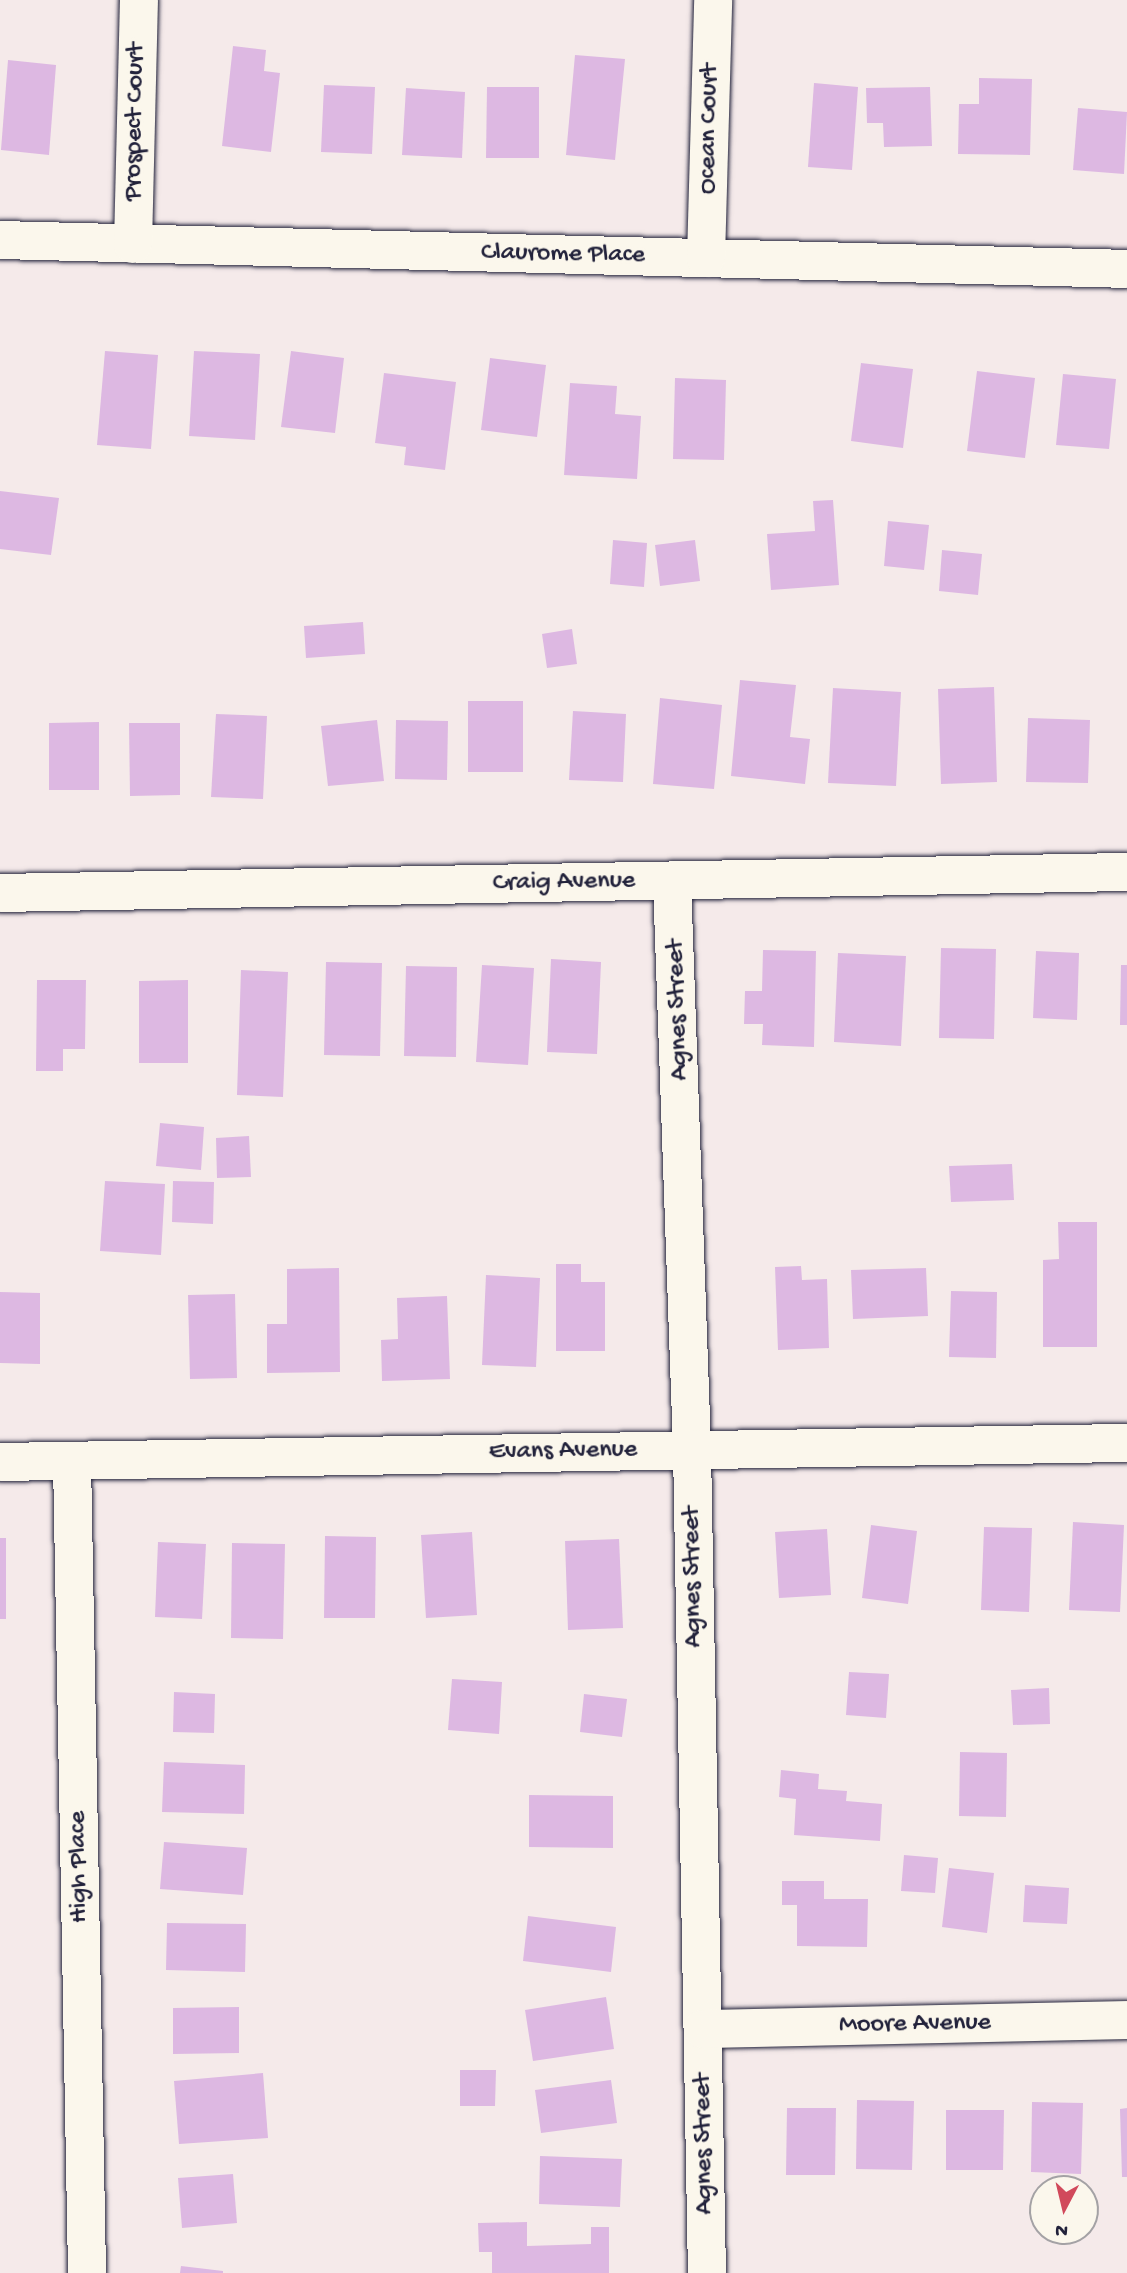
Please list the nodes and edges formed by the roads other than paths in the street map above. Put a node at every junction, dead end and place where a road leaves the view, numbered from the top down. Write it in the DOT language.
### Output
graph roads {
  1 [pos="139,0"];
  2 [pos="713,0"];
  3 [pos="0,240"];
  4 [pos="133,244"];
  5 [pos="706,258"];
  6 [pos="1127,269"];
  7 [pos="1127,872"];
  8 [pos="672,881"];
  9 [pos="0,893"];
  10 [pos="1127,1443"];
  11 [pos="692,1450"];
  12 [pos="72,1461"];
  13 [pos="0,1462"];
  14 [pos="1127,2021"];
  15 [pos="703,2029"];
  16 [pos="88,2273"];
  17 [pos="707,2273"];
  1 -- 4 [label="street, Prospect Court"];
  2 -- 5 [label="street, Ocean Court"];
  3 -- 4 [label="street, Claurome Place"];
  4 -- 5 [label="street, Claurome Place"];
  5 -- 6 [label="street, Claurome Place"];
  7 -- 8 [label="street, Craig Avenue"];
  8 -- 9 [label="street, Craig Avenue"];
  8 -- 11 [label="street, Agnes Street"];
  10 -- 11 [label="street, Evans Avenue"];
  11 -- 12 [label="street, Evans Avenue"];
  11 -- 15 [label="street, Agnes Street"];
  12 -- 13 [label="street, Evans Avenue"];
  12 -- 16 [label="street, High Place"];
  14 -- 15 [label="street, Moore Avenue"];
  15 -- 17 [label="street, Agnes Street"];
}
